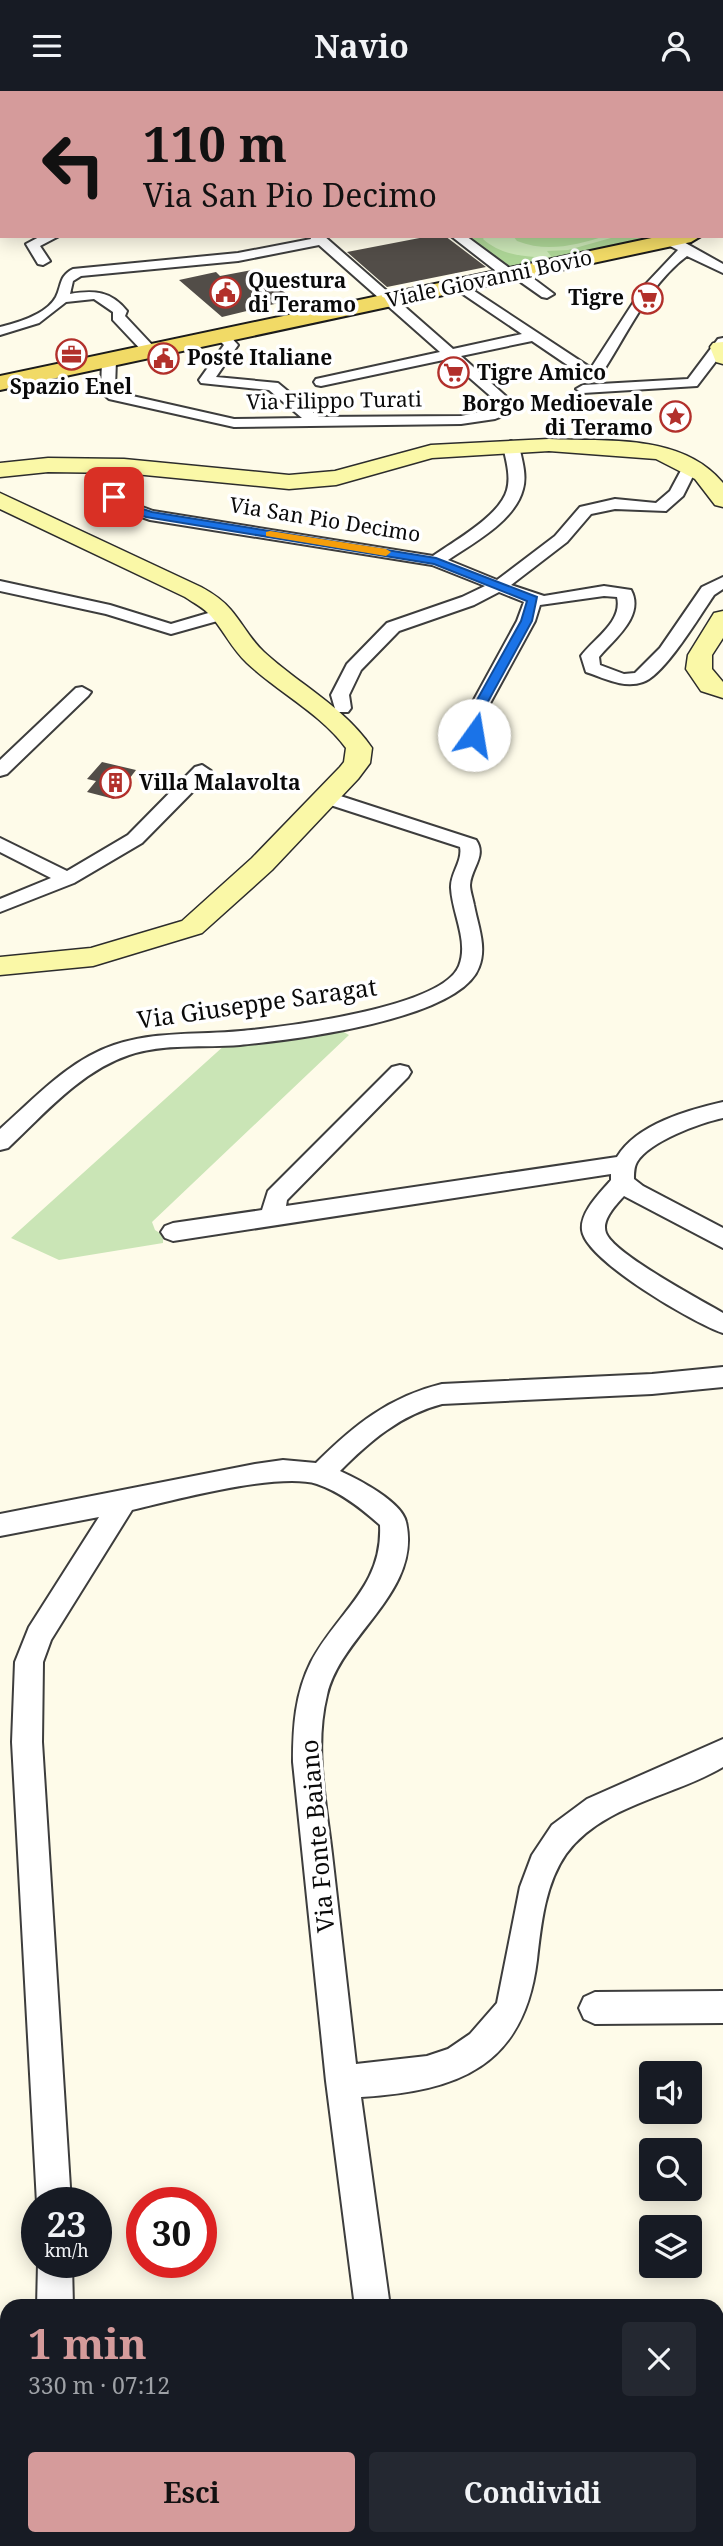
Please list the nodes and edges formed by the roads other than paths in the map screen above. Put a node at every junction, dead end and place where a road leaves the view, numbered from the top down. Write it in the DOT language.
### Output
graph roads {
  1 [pos="48,238"];
  2 [pos="460,238"];
  3 [pos="318,239"];
  4 [pos="684,242"];
  5 [pos="43,261"];
  6 [pos="723,269"];
  7 [pos="513,274"];
  8 [pos="459,285"];
  9 [pos="547,294"];
  10 [pos="62,299"];
  11 [pos="391,299"];
  12 [pos="0,331"];
  13 [pos="222,336"];
  14 [pos="534,336"];
  15 [pos="722,349"];
  16 [pos="150,351"];
  17 [pos="453,356"];
  18 [pos="109,360"];
  19 [pos="321,382"];
  20 [pos="0,383"];
  21 [pos="583,389"];
  22 [pos="317,423"];
  23 [pos="511,446"];
  24 [pos="690,465"];
  25 [pos="124,466"];
  26 [pos="0,470"];
  27 [pos="0,500"];
  28 [pos="723,500"];
  29 [pos="436,561"];
  30 [pos="723,582"];
  31 [pos="0,586"];
  32 [pos="499,586"];
  33 [pos="533,600"];
  34 [pos="222,614"];
  35 [pos="723,618"];
  36 [pos="723,690"];
  37 [pos="82,692"];
  38 [pos="342,708"];
  39 [pos="474,735"];
  40 [pos="0,770"];
  41 [pos="202,771"];
  42 [pos="318,805"];
  43 [pos="0,844"];
  44 [pos="67,879"];
  45 [pos="0,906"];
  46 [pos="0,966"];
  47 [pos="400,1072"];
  48 [pos="723,1110"];
  49 [pos="0,1142"];
  50 [pos="624,1173"];
  51 [pos="273,1218"];
  52 [pos="173,1232"];
  53 [pos="723,1239"];
  54 [pos="723,1324"];
  55 [pos="723,1377"];
  56 [pos="321,1474"];
  57 [pos="124,1499"];
  58 [pos="0,1525"];
  59 [pos="723,1752"];
  60 [pos="723,2007"];
  61 [pos="595,2008"];
  62 [pos="342,2081"];
  63 [pos="53,2187"];
  64 [pos="55,2278"];
  65 [pos="55,2299"];
  66 [pos="372,2299"];
  1 -- 5 [label="street"];
  2 -- 7 [label="street"];
  3 -- 10 [label="street"];
  3 -- 11 [label="street"];
  4 -- 6 [label="street"];
  4 -- 7 [label="main road, Viale Giovanni Bovio"];
  4 -- 14 [label="street"];
  7 -- 8 [label="main road, Viale Giovanni Bovio"];
  7 -- 9 [label="street"];
  8 -- 11 [label="main road, Viale Giovanni Bovio"];
  8 -- 14 [label="street"];
  10 -- 12 [label="street"];
  10 -- 16 [label="street"];
  11 -- 13 [label="main road, Viale Giovanni Bovio"];
  11 -- 17 [label="street"];
  13 -- 16 [label="main road, Viale Giovanni Bovio"];
  13 -- 22 [label="street"];
  14 -- 17 [label="street"];
  15 -- 21 [label="street"];
  16 -- 18 [label="main road, Viale Giovanni Bovio"];
  17 -- 19 [label="street"];
  17 -- 22 [label="street, Via Filippo Turati"];
  18 -- 20 [label="main road, Viale Giovanni Bovio"];
  18 -- 22 [label="street, Via Filippo Turati"];
  23 -- 24 [label="main road"];
  23 -- 25 [label="main road"];
  23 -- 29 [label="street"];
  24 -- 28 [label="main road"];
  24 -- 32 [label="street"];
  25 -- 26 [label="main road"];
  25 -- 29 [label="street, Via San Pio Decimo"];
  27 -- 34 [label="main road"];
  29 -- 32 [label="street, Via San Pio Decimo"];
  30 -- 33 [label="street"];
  31 -- 34 [label="street"];
  32 -- 33 [label="street, Via San Pio Decimo"];
  32 -- 38 [label="street"];
  33 -- 39 [label="street"];
  34 -- 42 [label="main road"];
  35 -- 36 [label="main road"];
  37 -- 40 [label="street"];
  41 -- 44 [label="street"];
  42 -- 46 [label="main road"];
  42 -- 49 [label="street, Via Giuseppe Saragat"];
  43 -- 44 [label="street"];
  44 -- 45 [label="street"];
  47 -- 51 [label="street"];
  48 -- 50 [label="street"];
  50 -- 51 [label="street"];
  50 -- 53 [label="street"];
  50 -- 54 [label="street"];
  51 -- 52 [label="street"];
  55 -- 56 [label="street"];
  56 -- 57 [label="street, Via Fonte Baiano"];
  56 -- 62 [label="street, Via Fonte Baiano"];
  57 -- 58 [label="street, Via Fonte Baiano"];
  57 -- 63 [label="street"];
  59 -- 62 [label="street"];
  60 -- 61 [label="street"];
  62 -- 66 [label="street, Via Fonte Baiano"];
  64 -- 65 [label="street"];
}
